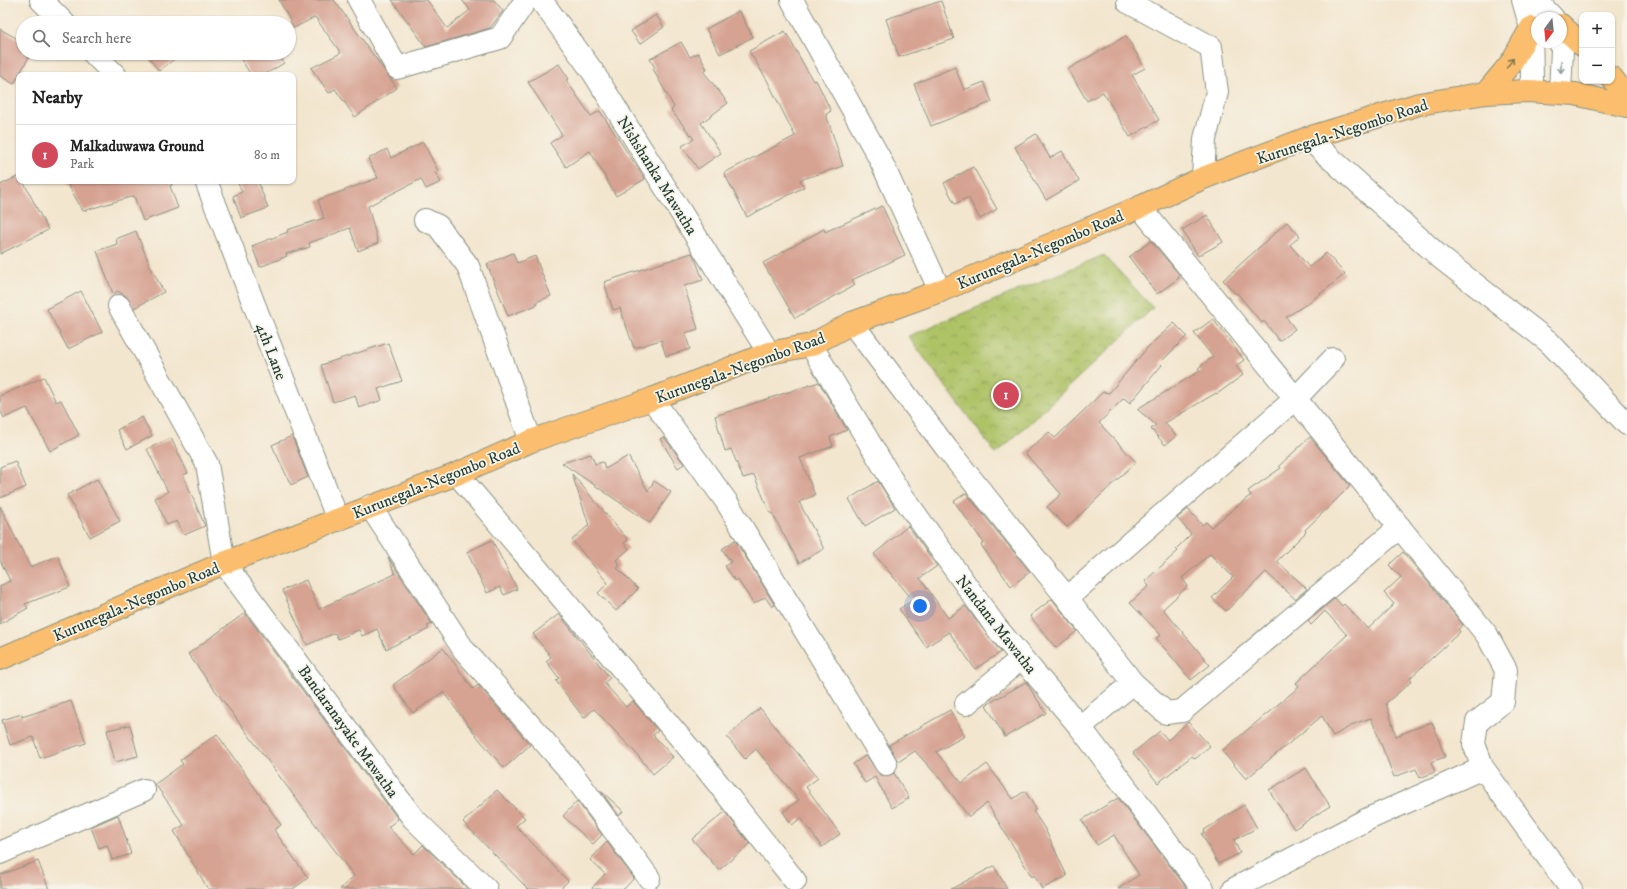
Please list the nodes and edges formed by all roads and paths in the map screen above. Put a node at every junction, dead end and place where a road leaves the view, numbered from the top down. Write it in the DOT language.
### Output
graph roads {
  1 [pos="41,0"];
  2 [pos="359,0"];
  3 [pos="526,0"];
  4 [pos="541,0"];
  5 [pos="792,0"];
  6 [pos="1523,0"];
  7 [pos="1536,0"];
  8 [pos="1128,2"];
  9 [pos="1547,12"];
  10 [pos="57,16"];
  11 [pos="1531,28"];
  12 [pos="1567,31"];
  13 [pos="1579,42"];
  14 [pos="1531,48"];
  15 [pos="1562,48"];
  16 [pos="100,60"];
  17 [pos="112,72"];
  18 [pos="1615,82"];
  19 [pos="1528,91"];
  20 [pos="1560,92"];
  21 [pos="1486,94"];
  22 [pos="1627,97"];
  23 [pos="1627,106"];
  24 [pos="1308,138"];
  25 [pos="1203,178"];
  26 [pos="207,184"];
  27 [pos="1140,207"];
  28 [pos="426,220"];
  29 [pos="940,290"];
  30 [pos="119,306"];
  31 [pos="852,323"];
  32 [pos="811,345"];
  33 [pos="769,353"];
  34 [pos="1333,359"];
  35 [pos="1296,398"];
  36 [pos="652,399"];
  37 [pos="1627,424"];
  38 [pos="531,442"];
  39 [pos="457,474"];
  40 [pos="370,506"];
  41 [pos="338,520"];
  42 [pos="1400,527"];
  43 [pos="224,562"];
  44 [pos="1066,598"];
  45 [pos="1022,658"];
  46 [pos="0,660"];
  47 [pos="1133,683"];
  48 [pos="966,704"];
  49 [pos="1080,727"];
  50 [pos="886,764"];
  51 [pos="1483,768"];
  52 [pos="144,790"];
  53 [pos="0,853"];
  54 [pos="649,878"];
  55 [pos="795,881"];
  56 [pos="486,889"];
  57 [pos="1203,889"];
  58 [pos="1234,889"];
  59 [pos="1571,889"];
  1 -- 10 [label="street"];
  2 -- 3 [label="street"];
  4 -- 33 [label="street, Nishshanka Mawatha"];
  5 -- 29 [label="street"];
  6 -- 11 [label="street"];
  7 -- 9 [label="street"];
  8 -- 25 [label="street"];
  21 -- 11 [label="main road, one-way"];
  12 -- 13 [label="main road"];
  14 -- 19 [label="street"];
  15 -- 20 [label="street, one-way"];
  16 -- 17 [label="street"];
  18 -- 22 [label="main road"];
  19 -- 20 [label="main road, Kurunegala-Negombo Road"];
  19 -- 21 [label="main road, Kurunegala-Negombo Road"];
  20 -- 23 [label="main road, Kurunegala-Negombo Road"];
  21 -- 24 [label="main road, Kurunegala-Negombo Road"];
  24 -- 25 [label="main road, Kurunegala-Negombo Road"];
  24 -- 37 [label="street"];
  25 -- 27 [label="main road, Kurunegala-Negombo Road"];
  26 -- 41 [label="street, 4th Lane"];
  27 -- 29 [label="main road, Kurunegala-Negombo Road"];
  27 -- 35 [label="street"];
  28 -- 38 [label="street"];
  29 -- 31 [label="main road, Kurunegala-Negombo Road"];
  30 -- 43 [label="street"];
  31 -- 32 [label="main road, Kurunegala-Negombo Road"];
  31 -- 44 [label="street"];
  32 -- 33 [label="main road, Kurunegala-Negombo Road"];
  32 -- 45 [label="street, Nandana Mawatha"];
  33 -- 36 [label="main road, Kurunegala-Negombo Road"];
  34 -- 35 [label="street"];
  35 -- 42 [label="street"];
  35 -- 44 [label="street"];
  36 -- 38 [label="main road, Kurunegala-Negombo Road"];
  36 -- 50 [label="street"];
  38 -- 39 [label="main road, Kurunegala-Negombo Road"];
  39 -- 40 [label="main road, Kurunegala-Negombo Road"];
  39 -- 55 [label="street"];
  40 -- 41 [label="main road, Kurunegala-Negombo Road"];
  40 -- 54 [label="street"];
  41 -- 43 [label="main road, Kurunegala-Negombo Road"];
  42 -- 47 [label="street"];
  42 -- 51 [label="street"];
  43 -- 46 [label="main road, Kurunegala-Negombo Road"];
  43 -- 56 [label="street, Bandaranayake Mawatha"];
  44 -- 47 [label="street"];
  45 -- 48 [label="street"];
  45 -- 49 [label="street, Nandana Mawatha"];
  47 -- 49 [label="street"];
  49 -- 57 [label="street, Nandana Mawatha"];
  51 -- 58 [label="street"];
  51 -- 59 [label="street"];
  52 -- 53 [label="street"];
}
